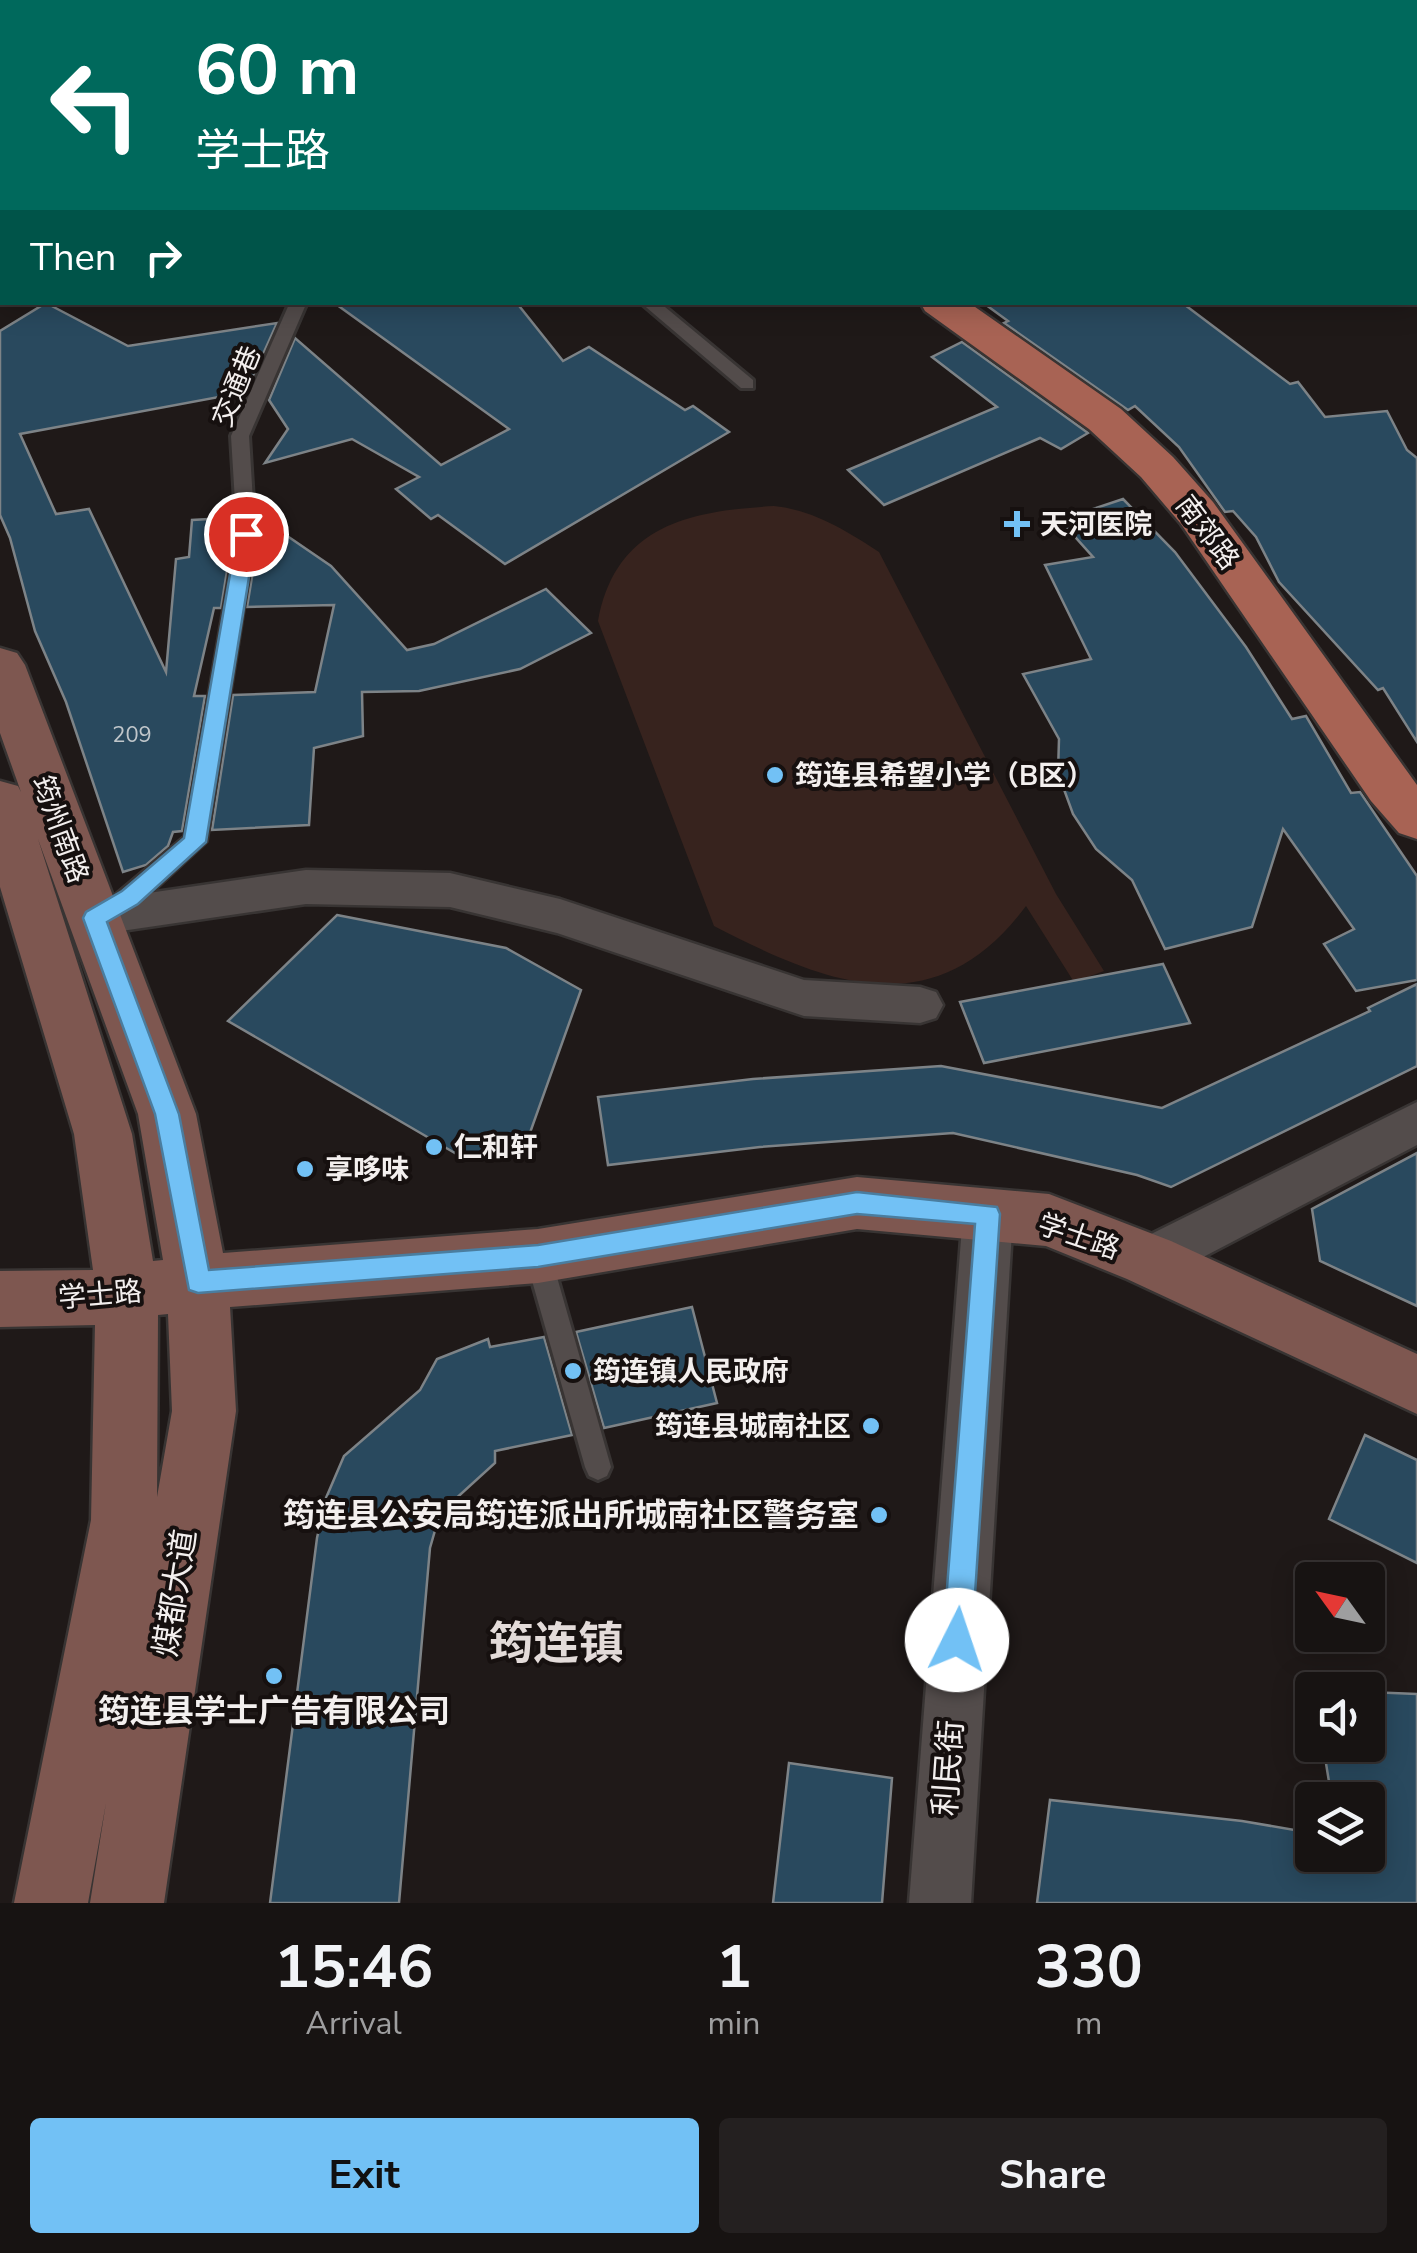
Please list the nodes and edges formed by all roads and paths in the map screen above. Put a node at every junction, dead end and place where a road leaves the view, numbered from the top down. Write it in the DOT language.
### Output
graph roads {
  1 [pos="298,305"];
  2 [pos="652,305"];
  3 [pos="944,305"];
  4 [pos="747,384"];
  5 [pos="0,666"];
  6 [pos="0,800"];
  7 [pos="1417,819"];
  8 [pos="94,918"];
  9 [pos="920,1005"];
  10 [pos="1417,1122"];
  11 [pos="988,1214"];
  12 [pos="538,1256"];
  13 [pos="1149,1260"];
  14 [pos="198,1282"];
  15 [pos="127,1294"];
  16 [pos="0,1298"];
  17 [pos="1417,1385"];
  18 [pos="598,1467"];
  19 [pos="51,1903"];
  20 [pos="128,1903"];
  21 [pos="940,1903"];
  1 -- 8 [label="lane, 交通巷"];
  2 -- 4 [label="lane"];
  3 -- 7 [label="main road, 南郊路"];
  5 -- 8 [label="main road, 筠州南路"];
  6 -- 15 [label="main road, 筠州南路"];
  8 -- 9 [label="street"];
  8 -- 14 [label="main road, 筠州南路"];
  10 -- 13 [label="street"];
  11 -- 12 [label="main road, 学士路"];
  11 -- 13 [label="main road, 学士路"];
  11 -- 21 [label="street, 利民街"];
  12 -- 14 [label="main road, 学士路"];
  12 -- 18 [label="lane"];
  13 -- 17 [label="main road, 学士路"];
  14 -- 15 [label="main road, 学士路"];
  14 -- 20 [label="main road, 煤都大道"];
  15 -- 16 [label="main road, 学士路"];
  15 -- 19 [label="main road"];
}
